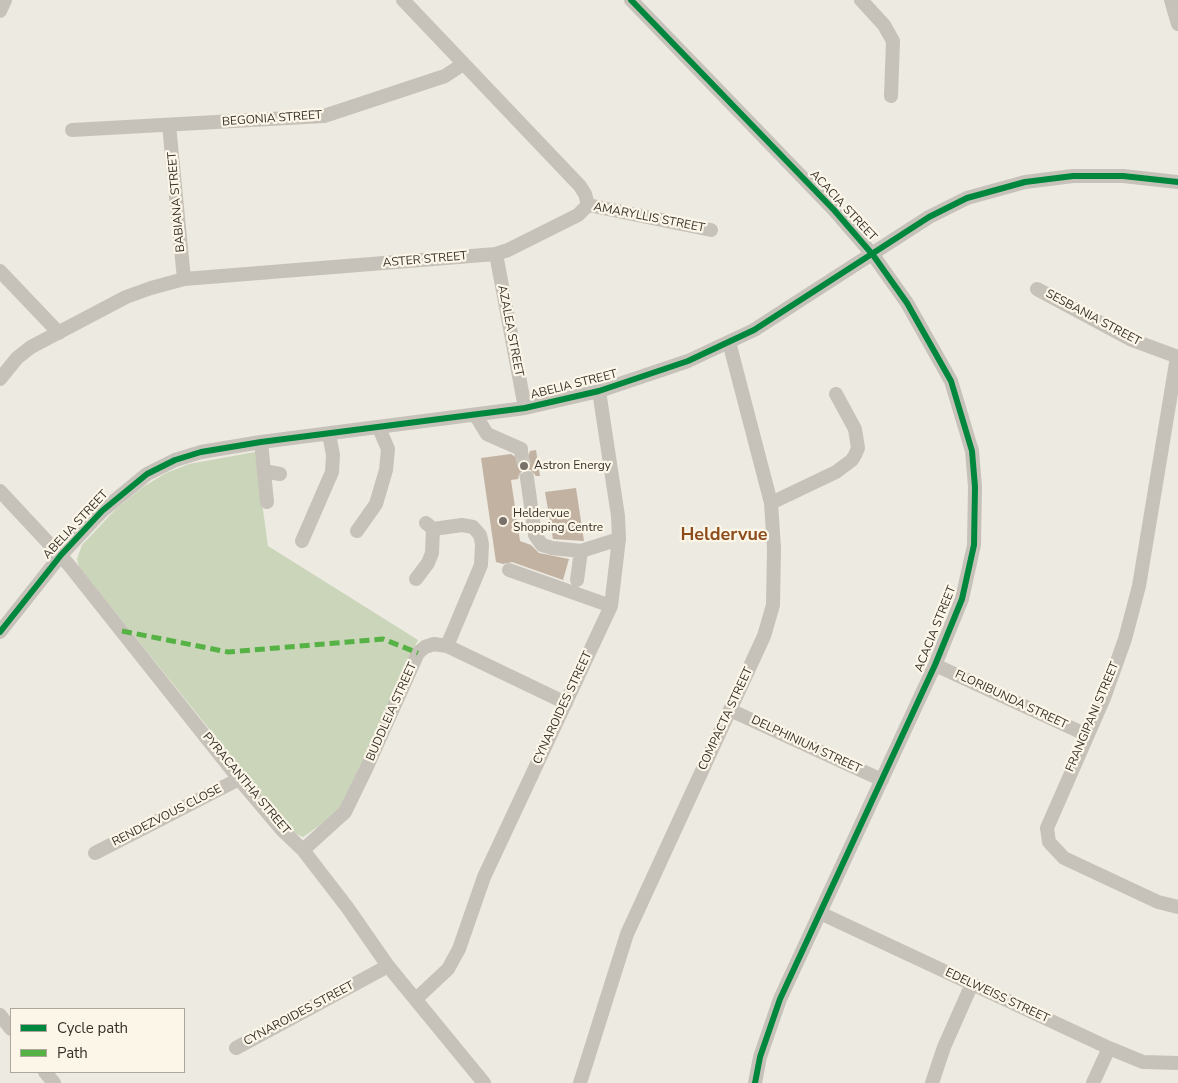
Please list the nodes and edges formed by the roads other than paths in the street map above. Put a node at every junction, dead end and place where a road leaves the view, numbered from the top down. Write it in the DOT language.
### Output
graph roads {
  1 [pos="5,0"];
  2 [pos="631,0"];
  3 [pos="860,0"];
  4 [pos="1171,0"];
  5 [pos="405,1"];
  6 [pos="0,10"];
  7 [pos="1178,24"];
  8 [pos="463,64"];
  9 [pos="891,96"];
  10 [pos="169,125"];
  11 [pos="72,130"];
  12 [pos="1178,182"];
  13 [pos="588,205"];
  14 [pos="711,230"];
  15 [pos="496,254"];
  16 [pos="873,255"];
  17 [pos="0,271"];
  18 [pos="184,279"];
  19 [pos="1038,289"];
  20 [pos="59,332"];
  21 [pos="729,342"];
  22 [pos="1177,357"];
  23 [pos="0,379"];
  24 [pos="599,392"];
  25 [pos="836,394"];
  26 [pos="525,408"];
  27 [pos="476,416"];
  28 [pos="379,428"];
  29 [pos="329,434"];
  30 [pos="261,442"];
  31 [pos="522,452"];
  32 [pos="264,471"];
  33 [pos="280,474"];
  34 [pos="527,478"];
  35 [pos="0,491"];
  36 [pos="267,502"];
  37 [pos="771,503"];
  38 [pos="358,531"];
  39 [pos="619,539"];
  40 [pos="302,540"];
  41 [pos="581,550"];
  42 [pos="61,555"];
  43 [pos="509,570"];
  44 [pos="416,579"];
  45 [pos="576,580"];
  46 [pos="611,606"];
  47 [pos="0,632"];
  48 [pos="447,646"];
  49 [pos="935,665"];
  50 [pos="566,703"];
  51 [pos="730,710"];
  52 [pos="1087,735"];
  53 [pos="240,779"];
  54 [pos="882,780"];
  55 [pos="303,850"];
  56 [pos="95,853"];
  57 [pos="1178,907"];
  58 [pos="820,913"];
  59 [pos="388,966"];
  60 [pos="972,984"];
  61 [pos="416,999"];
  62 [pos="0,1016"];
  63 [pos="10,1028"];
  64 [pos="236,1048"];
  65 [pos="1109,1048"];
  66 [pos="1178,1063"];
  67 [pos="46,1073"];
  68 [pos="54,1083"];
  69 [pos="484,1083"];
  70 [pos="580,1083"];
  71 [pos="755,1083"];
  72 [pos="932,1083"];
  73 [pos="1093,1083"];
  1 -- 6 [label="street"];
  2 -- 16 [label="street, ACACIA STREET"];
  3 -- 9 [label="street"];
  4 -- 7 [label="street"];
  5 -- 8 [label="street"];
  8 -- 10 [label="street, BEGONIA STREET"];
  8 -- 13 [label="street"];
  10 -- 11 [label="street, BEGONIA STREET"];
  10 -- 18 [label="street, BABIANA STREET"];
  12 -- 16 [label="street, ABELIA STREET"];
  13 -- 14 [label="street, AMARYLLIS STREET"];
  13 -- 15 [label="street, ASTER STREET"];
  15 -- 18 [label="street, ASTER STREET"];
  15 -- 26 [label="street, AZALEA STREET"];
  16 -- 21 [label="street, ABELIA STREET"];
  16 -- 49 [label="street, ACACIA STREET"];
  17 -- 20 [label="street"];
  18 -- 20 [label="street, ASTER STREET"];
  19 -- 22 [label="street, SESBANIA STREET"];
  20 -- 23 [label="street, ASTER STREET"];
  21 -- 24 [label="street, ABELIA STREET"];
  21 -- 37 [label="street, COMPACTA STREET"];
  22 -- 52 [label="street, FRANGIPANI STREET"];
  24 -- 26 [label="street, ABELIA STREET"];
  24 -- 39 [label="street, CYNAROIDES STREET"];
  25 -- 37 [label="street"];
  26 -- 27 [label="street, ABELIA STREET"];
  27 -- 28 [label="street, ABELIA STREET"];
  27 -- 31 [label="street"];
  28 -- 29 [label="street, ABELIA STREET"];
  28 -- 38 [label="street"];
  29 -- 30 [label="street, ABELIA STREET"];
  29 -- 40 [label="street"];
  30 -- 32 [label="street"];
  30 -- 42 [label="street, ABELIA STREET"];
  32 -- 33 [label="street"];
  32 -- 36 [label="street"];
  34 -- 41 [label="street"];
  35 -- 42 [label="street, PYRACANTHA STREET"];
  37 -- 51 [label="street, COMPACTA STREET"];
  39 -- 41 [label="street"];
  39 -- 46 [label="street, CYNAROIDES STREET"];
  41 -- 45 [label="street"];
  42 -- 47 [label="street, ABELIA STREET"];
  42 -- 53 [label="street, PYRACANTHA STREET"];
  43 -- 46 [label="street"];
  44 -- 48 [label="street"];
  46 -- 50 [label="street, CYNAROIDES STREET"];
  48 -- 50 [label="street"];
  48 -- 55 [label="street, BUDDLEIA STREET"];
  49 -- 52 [label="street, FLORIBUNDA STREET"];
  49 -- 54 [label="street, ACACIA STREET"];
  50 -- 61 [label="street, CYNAROIDES STREET"];
  51 -- 54 [label="street, DELPHINIUM STREET"];
  51 -- 70 [label="street, COMPACTA STREET"];
  52 -- 57 [label="street, FRANGIPANI STREET"];
  53 -- 55 [label="street, PYRACANTHA STREET"];
  53 -- 56 [label="street, RENDEZVOUS CLOSE"];
  54 -- 58 [label="street, ACACIA STREET"];
  55 -- 59 [label="street, PYRACANTHA STREET"];
  58 -- 60 [label="street, EDELWEISS STREET"];
  58 -- 71 [label="street, ACACIA STREET"];
  59 -- 61 [label="street, PYRACANTHA STREET"];
  59 -- 64 [label="street, CYNAROIDES STREET"];
  60 -- 65 [label="street, EDELWEISS STREET"];
  60 -- 72 [label="street"];
  61 -- 69 [label="street, PYRACANTHA STREET"];
  62 -- 63 [label="street"];
  65 -- 66 [label="street, EDELWEISS STREET"];
  65 -- 73 [label="street"];
  67 -- 68 [label="street"];
}
